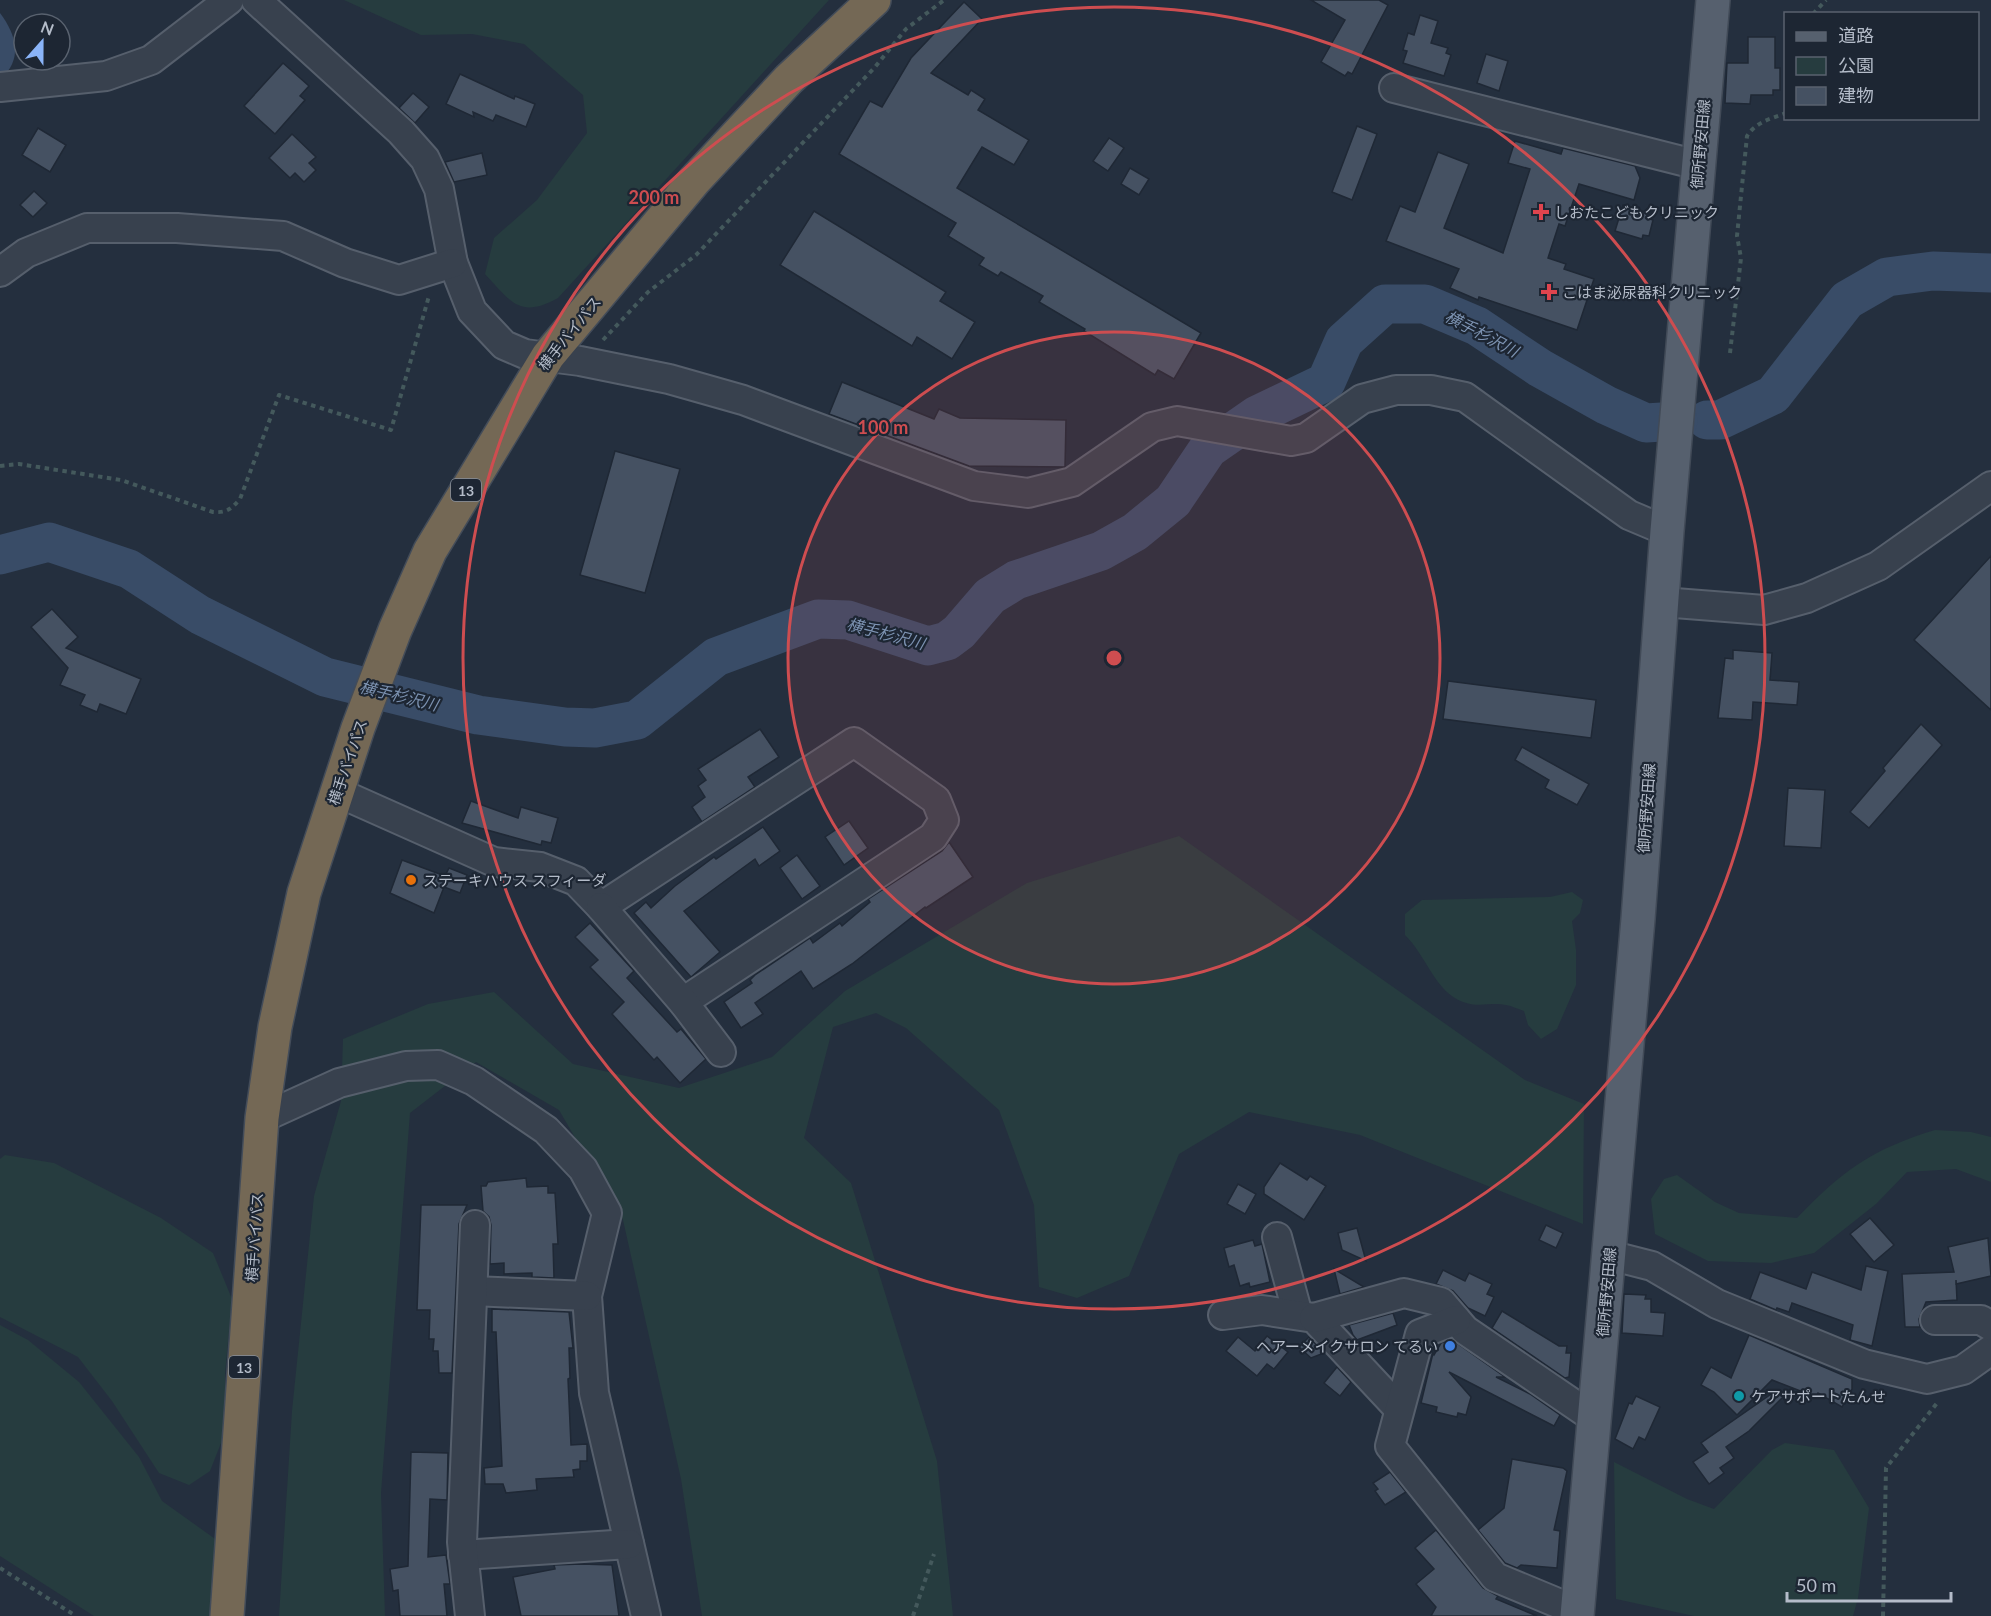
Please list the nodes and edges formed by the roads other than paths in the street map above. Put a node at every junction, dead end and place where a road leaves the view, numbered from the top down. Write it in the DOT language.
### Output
graph roads {
  1 [pos="229,0"];
  2 [pos="256,0"];
  3 [pos="874,0"];
  4 [pos="1713,0"];
  5 [pos="0,87"];
  6 [pos="1394,88"];
  7 [pos="1698,165"];
  8 [pos="444,266"];
  9 [pos="0,272"];
  10 [pos="563,358"];
  11 [pos="1991,486"];
  12 [pos="1667,531"];
  13 [pos="1662,602"];
  14 [pos="337,792"];
  15 [pos="601,907"];
  16 [pos="683,1002"];
  17 [pos="721,1052"];
  18 [pos="262,1118"];
  19 [pos="475,1225"];
  20 [pos="1277,1237"];
  21 [pos="1609,1254"];
  22 [pos="472,1291"];
  23 [pos="587,1296"];
  24 [pos="1223,1315"];
  25 [pos="1306,1316"];
  26 [pos="1456,1320"];
  27 [pos="1935,1320"];
  28 [pos="1991,1326"];
  29 [pos="1991,1350"];
  30 [pos="1399,1409"];
  31 [pos="1594,1418"];
  32 [pos="629,1544"];
  33 [pos="463,1555"];
  34 [pos="1577,1614"];
  35 [pos="227,1616"];
  36 [pos="471,1616"];
  37 [pos="646,1616"];
  1 -- 5 [label="street"];
  2 -- 8 [label="street"];
  3 -- 10 [label="highway, 横手バイパス / 13"];
  4 -- 7 [label="main road, 御所野安田線"];
  6 -- 7 [label="street"];
  7 -- 12 [label="main road, 御所野安田線"];
  8 -- 9 [label="street"];
  8 -- 10 [label="street"];
  10 -- 12 [label="street"];
  10 -- 14 [label="highway, 横手バイパス / 13"];
  11 -- 13 [label="street"];
  12 -- 13 [label="main road, 御所野安田線"];
  13 -- 21 [label="main road, 御所野安田線"];
  14 -- 15 [label="street"];
  14 -- 18 [label="highway, 横手バイパス / 13"];
  15 -- 16 [label="street"];
  15 -- 16 [label="street"];
  16 -- 17 [label="street"];
  18 -- 23 [label="street"];
  18 -- 35 [label="highway, 横手バイパス / 13"];
  19 -- 22 [label="street"];
  20 -- 25 [label="street"];
  21 -- 29 [label="street"];
  21 -- 31 [label="main road, 御所野安田線"];
  22 -- 23 [label="street"];
  22 -- 33 [label="street"];
  23 -- 32 [label="street"];
  24 -- 25 [label="street"];
  25 -- 26 [label="street"];
  25 -- 30 [label="street"];
  26 -- 30 [label="street"];
  26 -- 31 [label="street"];
  27 -- 28 [label="street"];
  30 -- 34 [label="street"];
  31 -- 34 [label="main road, 御所野安田線"];
  32 -- 33 [label="street"];
  32 -- 37 [label="street"];
  33 -- 36 [label="street"];
}
